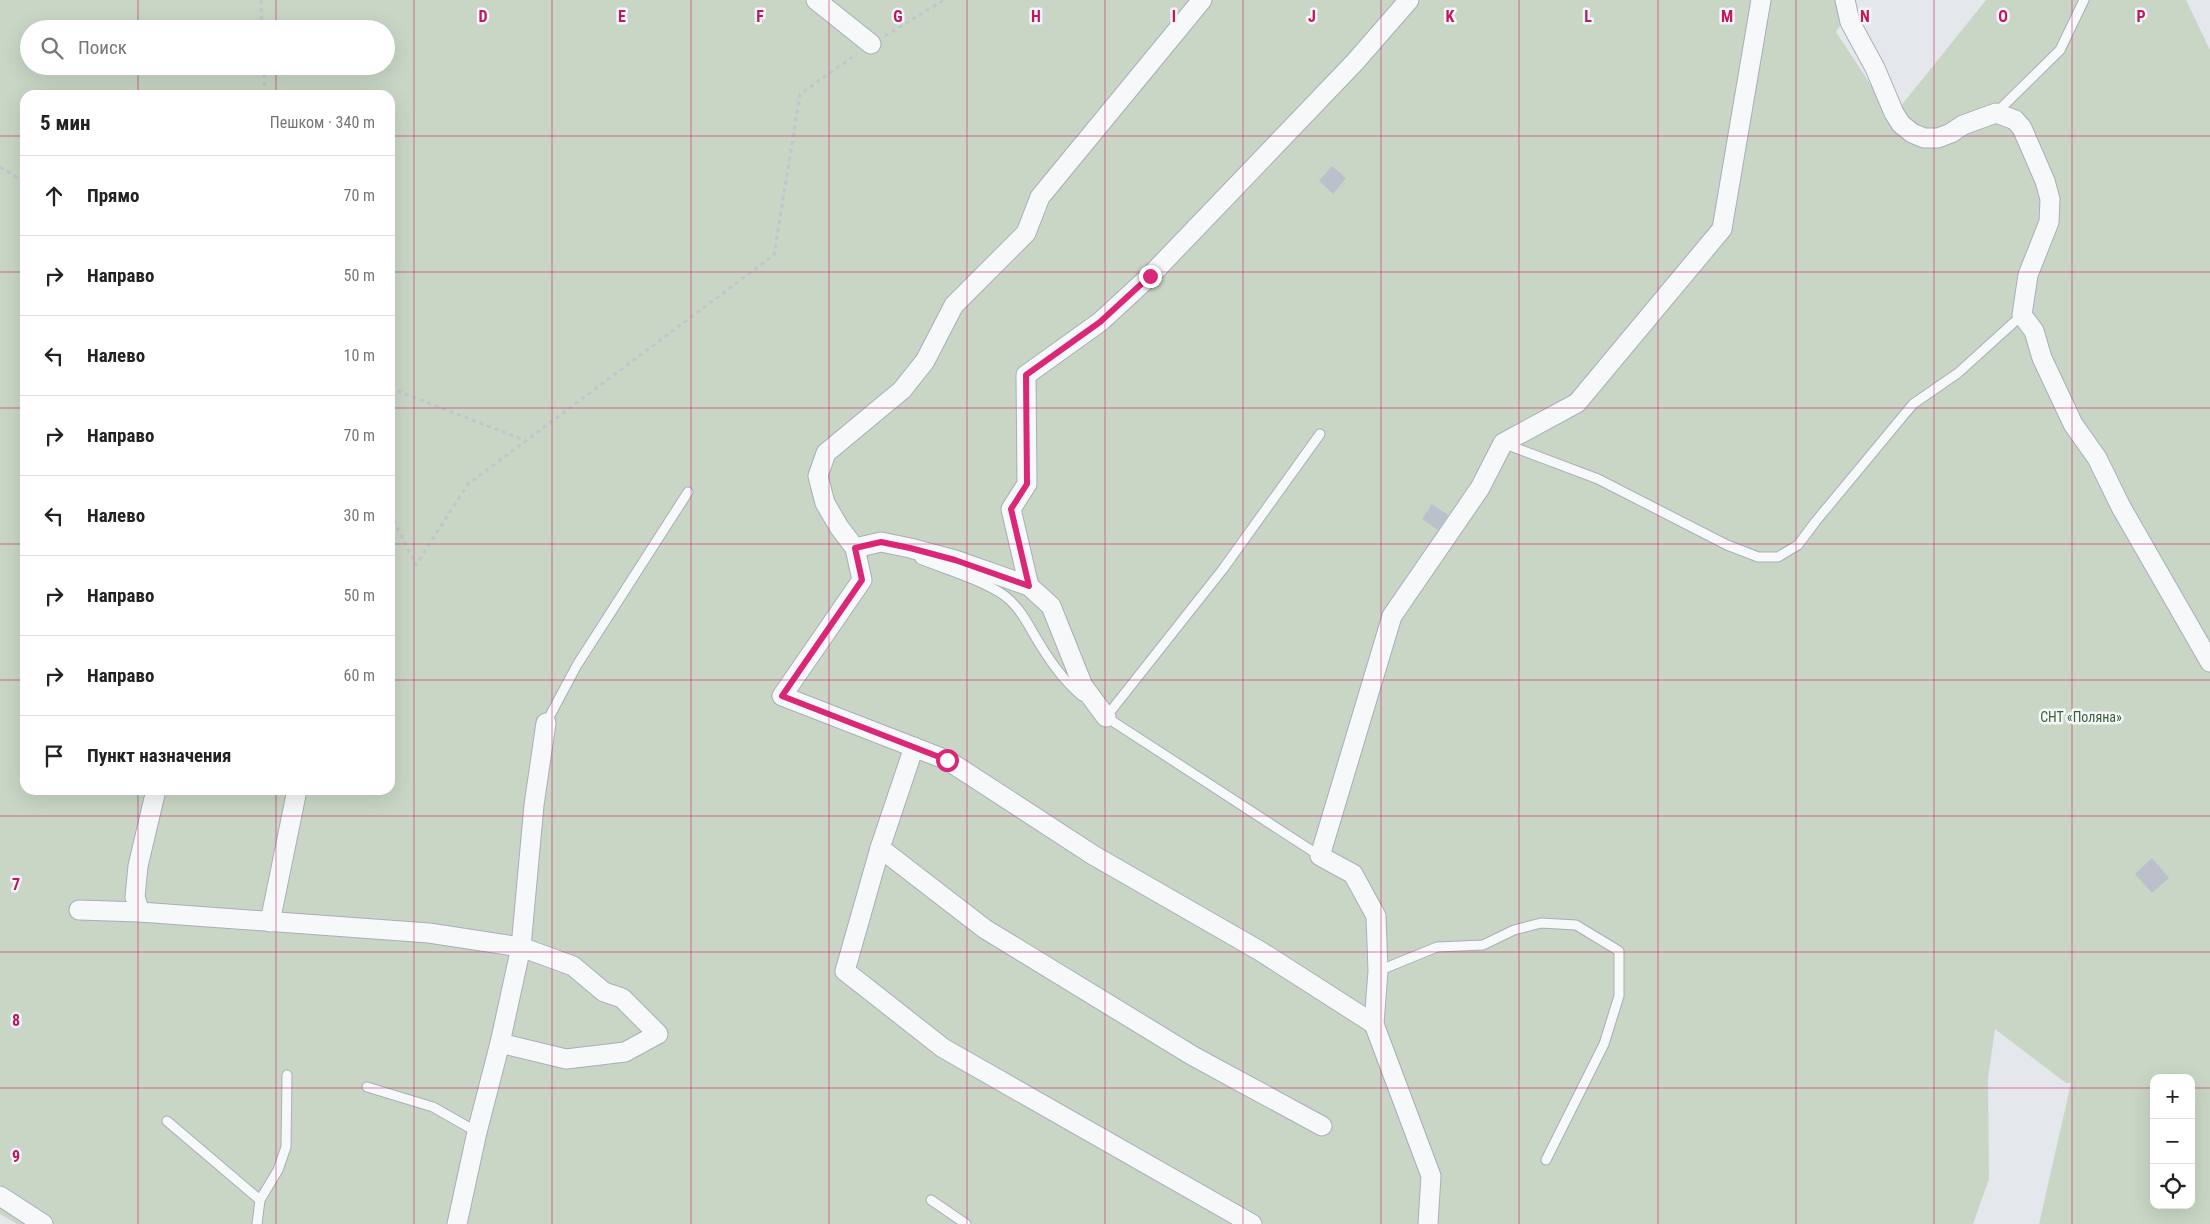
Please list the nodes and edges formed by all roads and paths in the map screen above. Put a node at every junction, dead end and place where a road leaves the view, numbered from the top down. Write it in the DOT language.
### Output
graph roads {
  1 [pos="261,0"];
  2 [pos="816,0"];
  3 [pos="944,0"];
  4 [pos="1202,0"];
  5 [pos="1409,0"];
  6 [pos="1761,0"];
  7 [pos="1844,0"];
  8 [pos="2084,0"];
  9 [pos="262,20"];
  10 [pos="872,44"];
  11 [pos="264,75"];
  12 [pos="265,90"];
  13 [pos="1996,113"];
  14 [pos="0,167"];
  15 [pos="20,179"];
  16 [pos="2022,315"];
  17 [pos="395,390"];
  18 [pos="1320,434"];
  19 [pos="525,441"];
  20 [pos="1503,443"];
  21 [pos="688,492"];
  22 [pos="395,523"];
  23 [pos="855,548"];
  24 [pos="1029,586"];
  25 [pos="2210,662"];
  26 [pos="1106,717"];
  27 [pos="546,723"];
  28 [pos="914,747"];
  29 [pos="155,795"];
  30 [pos="296,795"];
  31 [pos="880,848"];
  32 [pos="1320,856"];
  33 [pos="80,910"];
  34 [pos="140,912"];
  35 [pos="270,922"];
  36 [pos="521,947"];
  37 [pos="1378,971"];
  38 [pos="1374,1024"];
  39 [pos="500,1043"];
  40 [pos="287,1075"];
  41 [pos="366,1086"];
  42 [pos="167,1121"];
  43 [pos="1322,1126"];
  44 [pos="477,1132"];
  45 [pos="1546,1160"];
  46 [pos="0,1196"];
  47 [pos="260,1200"];
  48 [pos="931,1200"];
  49 [pos="43,1224"];
  50 [pos="257,1224"];
  51 [pos="457,1224"];
  52 [pos="966,1224"];
  53 [pos="1252,1224"];
  54 [pos="1428,1224"];
  1 -- 9 [label="path"];
  2 -- 10 [label="street"];
  3 -- 10 [label="path"];
  4 -- 23 [label="street"];
  5 -- 24 [label="street"];
  6 -- 20 [label="street"];
  7 -- 13 [label="street"];
  8 -- 13 [label="lane"];
  10 -- 19 [label="path"];
  11 -- 12 [label="path"];
  13 -- 16 [label="street"];
  14 -- 15 [label="path"];
  16 -- 20 [label="lane"];
  16 -- 25 [label="street"];
  17 -- 19 [label="path"];
  18 -- 26 [label="lane"];
  19 -- 22 [label="path"];
  20 -- 32 [label="street"];
  21 -- 27 [label="lane"];
  23 -- 24 [label="street"];
  23 -- 26 [label="lane"];
  23 -- 28 [label="street"];
  24 -- 26 [label="street"];
  26 -- 32 [label="lane"];
  27 -- 36 [label="street"];
  28 -- 31 [label="street"];
  28 -- 38 [label="street"];
  29 -- 34 [label="street"];
  30 -- 35 [label="street"];
  31 -- 43 [label="street"];
  31 -- 53 [label="street"];
  32 -- 37 [label="street"];
  33 -- 34 [label="street"];
  34 -- 35 [label="street"];
  35 -- 36 [label="street"];
  36 -- 39 [label="street"];
  36 -- 39 [label="street"];
  37 -- 38 [label="street"];
  37 -- 45 [label="lane"];
  38 -- 54 [label="street"];
  39 -- 44 [label="street"];
  40 -- 47 [label="lane"];
  41 -- 44 [label="lane"];
  42 -- 47 [label="lane"];
  44 -- 51 [label="street"];
  46 -- 49 [label="street"];
  47 -- 50 [label="lane"];
  48 -- 52 [label="lane"];
}
